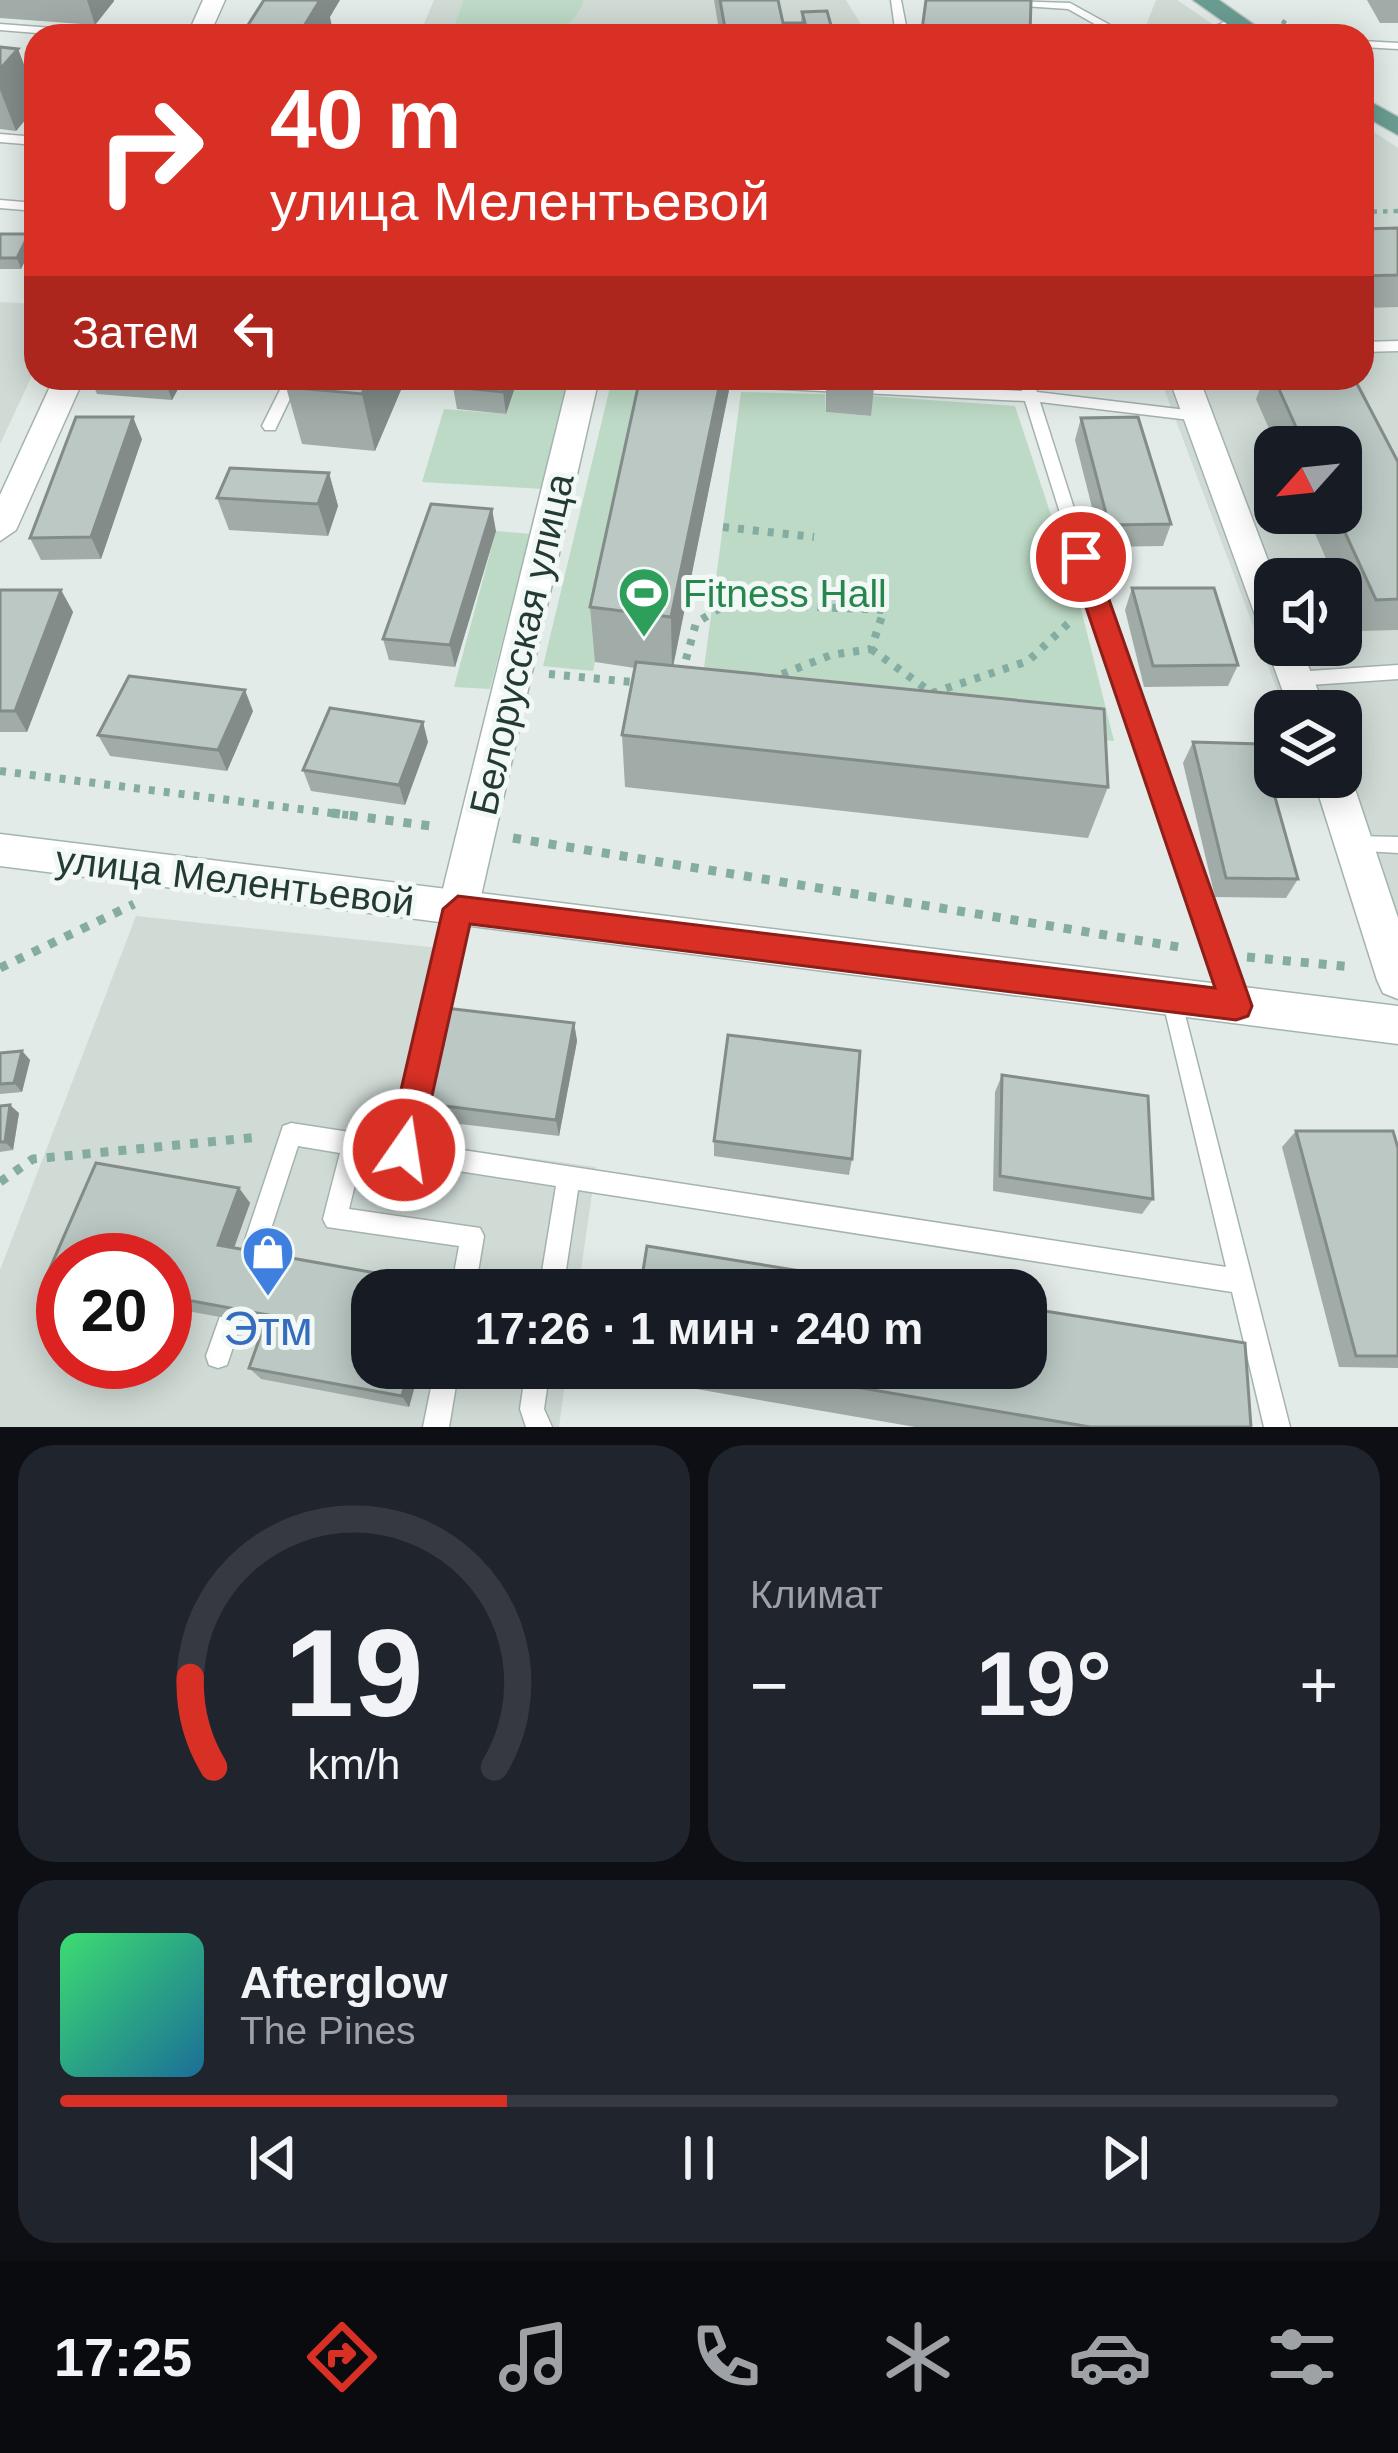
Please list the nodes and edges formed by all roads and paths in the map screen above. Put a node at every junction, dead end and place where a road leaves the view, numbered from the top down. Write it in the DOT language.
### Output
graph roads {
  1 [pos="978,0"];
  2 [pos="1214,2"];
  3 [pos="1102,24"];
  4 [pos="1243,24"];
  5 [pos="64,390"];
  6 [pos="288,390"];
  7 [pos="581,390"];
  8 [pos="1029,390"];
  9 [pos="1046,390"];
  10 [pos="1188,390"];
  11 [pos="1198,416"];
  12 [pos="271,426"];
  13 [pos="723,527"];
  14 [pos="0,530"];
  15 [pos="814,537"];
  16 [pos="1254,567"];
  17 [pos="1095,599"];
  18 [pos="872,649"];
  19 [pos="514,671"];
  20 [pos="1398,672"];
  21 [pos="1295,678"];
  22 [pos="767,680"];
  23 [pos="656,684"];
  24 [pos="679,687"];
  25 [pos="0,771"];
  26 [pos="1340,798"];
  27 [pos="476,832"];
  28 [pos="1357,844"];
  29 [pos="1398,845"];
  30 [pos="0,850"];
  31 [pos="152,895"];
  32 [pos="458,909"];
  33 [pos="1220,954"];
  34 [pos="0,968"];
  35 [pos="1397,976"];
  36 [pos="1172,998"];
  37 [pos="1236,1006"];
  38 [pos="1398,1025"];
  39 [pos="291,1134"];
  40 [pos="354,1143"];
  41 [pos="404,1150"];
  42 [pos="569,1175"];
  43 [pos="0,1181"];
  44 [pos="467,1269"];
  45 [pos="553,1269"];
  46 [pos="1238,1281"];
  47 [pos="218,1356"];
  48 [pos="444,1389"];
  49 [pos="535,1389"];
  50 [pos="436,1427"];
  51 [pos="539,1427"];
  52 [pos="1277,1427"];
  1 -- 3 [label="lane"];
  2 -- 4 [label="main road"];
  5 -- 14 [label="street"];
  6 -- 12 [label="lane"];
  7 -- 19 [label="street, Белорусская улица"];
  8 -- 17 [label="lane"];
  9 -- 11 [label="lane"];
  10 -- 11 [label="street"];
  11 -- 16 [label="street"];
  13 -- 15 [label="path"];
  17 -- 18 [label="path"];
  17 -- 33 [label="lane"];
  18 -- 22 [label="path"];
  18 -- 24 [label="path"];
  19 -- 23 [label="path"];
  19 -- 27 [label="street, Белорусская улица"];
  20 -- 21 [label="lane"];
  25 -- 27 [label="path"];
  26 -- 28 [label="street"];
  27 -- 32 [label="street, Белорусская улица"];
  27 -- 33 [label="path"];
  28 -- 29 [label="lane"];
  28 -- 35 [label="street"];
  30 -- 32 [label="street, улица Мелентьевой"];
  31 -- 34 [label="path"];
  32 -- 36 [label="street, улица Мелентьевой"];
  32 -- 41 [label="lane"];
  33 -- 35 [label="path"];
  33 -- 37 [label="lane"];
  36 -- 37 [label="street, улица Мелентьевой"];
  36 -- 46 [label="lane"];
  37 -- 38 [label="street, улица Мелентьевой"];
  39 -- 40 [label="lane"];
  39 -- 43 [label="path"];
  39 -- 47 [label="lane"];
  40 -- 41 [label="lane"];
  40 -- 44 [label="lane"];
  41 -- 42 [label="lane"];
  42 -- 45 [label="lane"];
  42 -- 46 [label="lane"];
  46 -- 52 [label="lane"];
  48 -- 50 [label="lane"];
  49 -- 51 [label="lane"];
}
